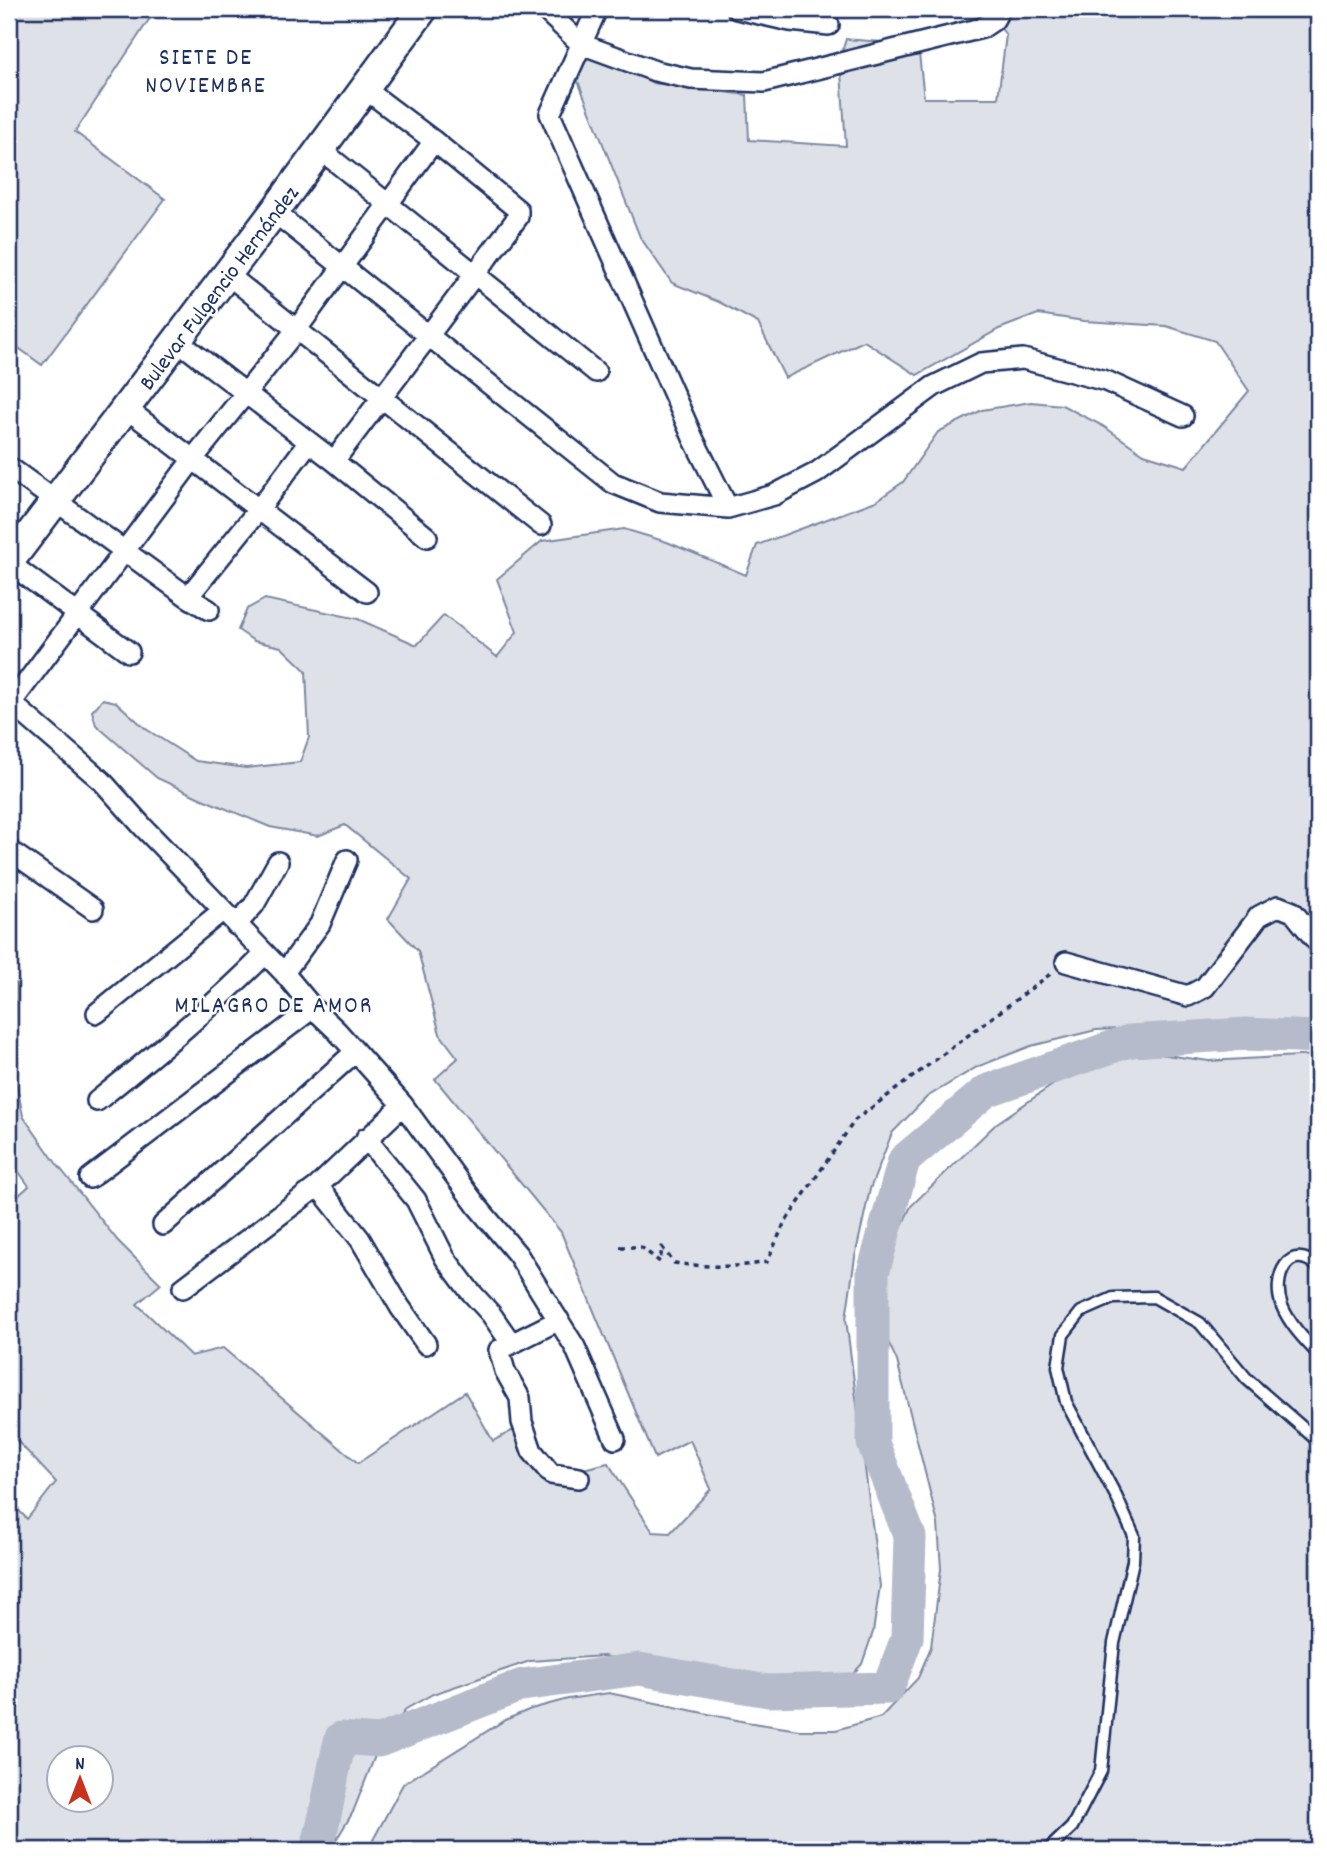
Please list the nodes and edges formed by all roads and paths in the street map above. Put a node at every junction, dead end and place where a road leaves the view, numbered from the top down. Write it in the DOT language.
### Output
graph roads {
  1 [pos="423,9"];
  2 [pos="544,9"];
  3 [pos="597,9"];
  4 [pos="737,9"];
  5 [pos="1000,9"];
  6 [pos="829,25"];
  7 [pos="580,44"];
  8 [pos="365,89"];
  9 [pos="434,141"];
  10 [pos="321,149"];
  11 [pos="389,204"];
  12 [pos="274,212"];
  13 [pos="344,267"];
  14 [pos="227,274"];
  15 [pos="476,274"];
  16 [pos="297,329"];
  17 [pos="430,336"];
  18 [pos="178,341"];
  19 [pos="596,372"];
  20 [pos="246,394"];
  21 [pos="383,398"];
  22 [pos="127,409"];
  23 [pos="1183,416"];
  24 [pos="309,442"];
  25 [pos="193,458"];
  26 [pos="334,461"];
  27 [pos="9,467"];
  28 [pos="54,501"];
  29 [pos="729,508"];
  30 [pos="259,509"];
  31 [pos="541,525"];
  32 [pos="427,537"];
  33 [pos="125,552"];
  34 [pos="9,562"];
  35 [pos="367,592"];
  36 [pos="188,597"];
  37 [pos="209,610"];
  38 [pos="79,614"];
  39 [pos="129,652"];
  40 [pos="10,703"];
  41 [pos="9,850"];
  42 [pos="347,860"];
  43 [pos="278,862"];
  44 [pos="93,909"];
  45 [pos="229,918"];
  46 [pos="1318,943"];
  47 [pos="265,954"];
  48 [pos="1066,962"];
  49 [pos="284,973"];
  50 [pos="313,1008"];
  51 [pos="97,1013"];
  52 [pos="355,1052"];
  53 [pos="97,1101"];
  54 [pos="403,1105"];
  55 [pos="366,1138"];
  56 [pos="90,1178"];
  57 [pos="318,1186"];
  58 [pos="163,1226"];
  59 [pos="620,1247"];
  60 [pos="1318,1267"];
  61 [pos="183,1287"];
  62 [pos="559,1320"];
  63 [pos="426,1343"];
  64 [pos="511,1343"];
  65 [pos="1318,1354"];
  66 [pos="615,1439"];
  67 [pos="1318,1441"];
  68 [pos="579,1478"];
  69 [pos="1048,1850"];
  1 -- 8 [label="street, Bulevar Fulgencio Hernández"];
  2 -- 7 [label="street"];
  3 -- 7 [label="street"];
  4 -- 6 [label="street"];
  5 -- 7 [label="street"];
  7 -- 29 [label="street"];
  8 -- 9 [label="street"];
  8 -- 10 [label="street, Bulevar Fulgencio Hernández"];
  9 -- 11 [label="street"];
  9 -- 15 [label="street"];
  10 -- 11 [label="street"];
  10 -- 12 [label="street, Bulevar Fulgencio Hernández"];
  11 -- 13 [label="street"];
  11 -- 15 [label="street"];
  12 -- 13 [label="street"];
  12 -- 14 [label="street, Bulevar Fulgencio Hernández"];
  13 -- 16 [label="street"];
  13 -- 17 [label="street"];
  14 -- 16 [label="street"];
  14 -- 18 [label="street, Bulevar Fulgencio Hernández"];
  15 -- 17 [label="street"];
  15 -- 19 [label="street"];
  16 -- 20 [label="street"];
  16 -- 21 [label="street"];
  17 -- 21 [label="street"];
  17 -- 29 [label="street"];
  18 -- 20 [label="street"];
  18 -- 22 [label="street, Bulevar Fulgencio Hernández"];
  20 -- 24 [label="street"];
  20 -- 25 [label="street"];
  21 -- 26 [label="street"];
  21 -- 31 [label="street"];
  22 -- 25 [label="street"];
  22 -- 28 [label="street, Bulevar Fulgencio Hernández"];
  23 -- 29 [label="street"];
  24 -- 26 [label="street"];
  24 -- 30 [label="street"];
  25 -- 30 [label="street"];
  25 -- 33 [label="street"];
  26 -- 32 [label="street"];
  27 -- 28 [label="street"];
  28 -- 33 [label="street"];
  28 -- 34 [label="street, Bulevar Fulgencio Hernández"];
  30 -- 35 [label="street"];
  30 -- 36 [label="street"];
  33 -- 36 [label="street"];
  33 -- 38 [label="street"];
  34 -- 38 [label="street"];
  36 -- 37 [label="street"];
  38 -- 39 [label="street"];
  38 -- 40 [label="street"];
  40 -- 45 [label="street"];
  41 -- 44 [label="street"];
  42 -- 49 [label="street"];
  43 -- 45 [label="street"];
  45 -- 47 [label="street"];
  45 -- 51 [label="street"];
  46 -- 48 [label="street"];
  47 -- 49 [label="street"];
  47 -- 53 [label="street"];
  48 -- 59 [label="path"];
  49 -- 50 [label="street"];
  50 -- 52 [label="street"];
  50 -- 56 [label="street"];
  52 -- 54 [label="street"];
  52 -- 58 [label="street"];
  54 -- 55 [label="street"];
  54 -- 62 [label="street"];
  55 -- 57 [label="street"];
  55 -- 64 [label="street"];
  57 -- 61 [label="street"];
  57 -- 63 [label="street"];
  60 -- 65 [label="lane"];
  62 -- 64 [label="street"];
  62 -- 66 [label="street"];
  64 -- 68 [label="street"];
  67 -- 69 [label="lane"];
}
